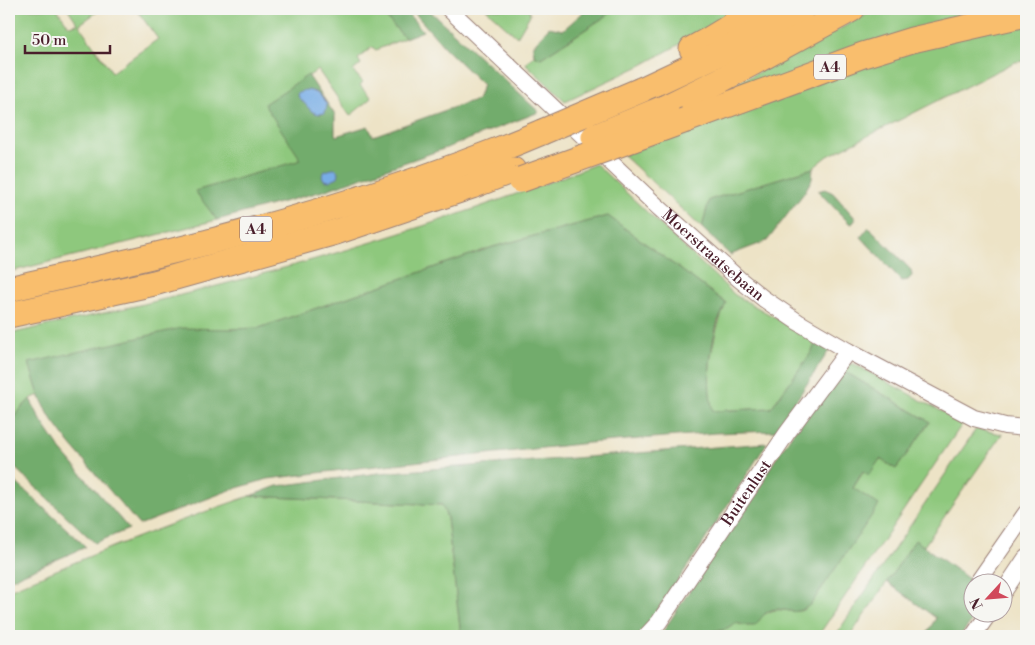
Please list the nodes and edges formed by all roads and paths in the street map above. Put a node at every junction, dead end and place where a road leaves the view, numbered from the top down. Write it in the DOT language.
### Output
graph roads {
  1 [pos="449,9"];
  2 [pos="755,9"];
  3 [pos="802,9"];
  4 [pos="852,9"];
  5 [pos="1026,14"];
  6 [pos="635,85"];
  7 [pos="676,113"];
  8 [pos="9,289"];
  9 [pos="9,315"];
  10 [pos="848,351"];
  11 [pos="1026,428"];
  12 [pos="1026,513"];
  13 [pos="1026,558"];
  14 [pos="985,572"];
  15 [pos="1012,579"];
  16 [pos="983,622"];
  17 [pos="646,636"];
  18 [pos="973,636"];
  1 -- 10 [label="street, Moerstraatsebaan"];
  2 -- 6 [label="highway, A4"];
  3 -- 6 [label="highway, A4"];
  4 -- 7 [label="highway, A4"];
  5 -- 7 [label="highway, A4"];
  6 -- 8 [label="highway, A4, bridge"];
  7 -- 9 [label="highway, A4, bridge"];
  10 -- 11 [label="street, Moerstraatsebaan"];
  10 -- 17 [label="street, Buitenlust"];
  12 -- 14 [label="street"];
  13 -- 15 [label="street"];
  16 -- 18 [label="street"];
}
